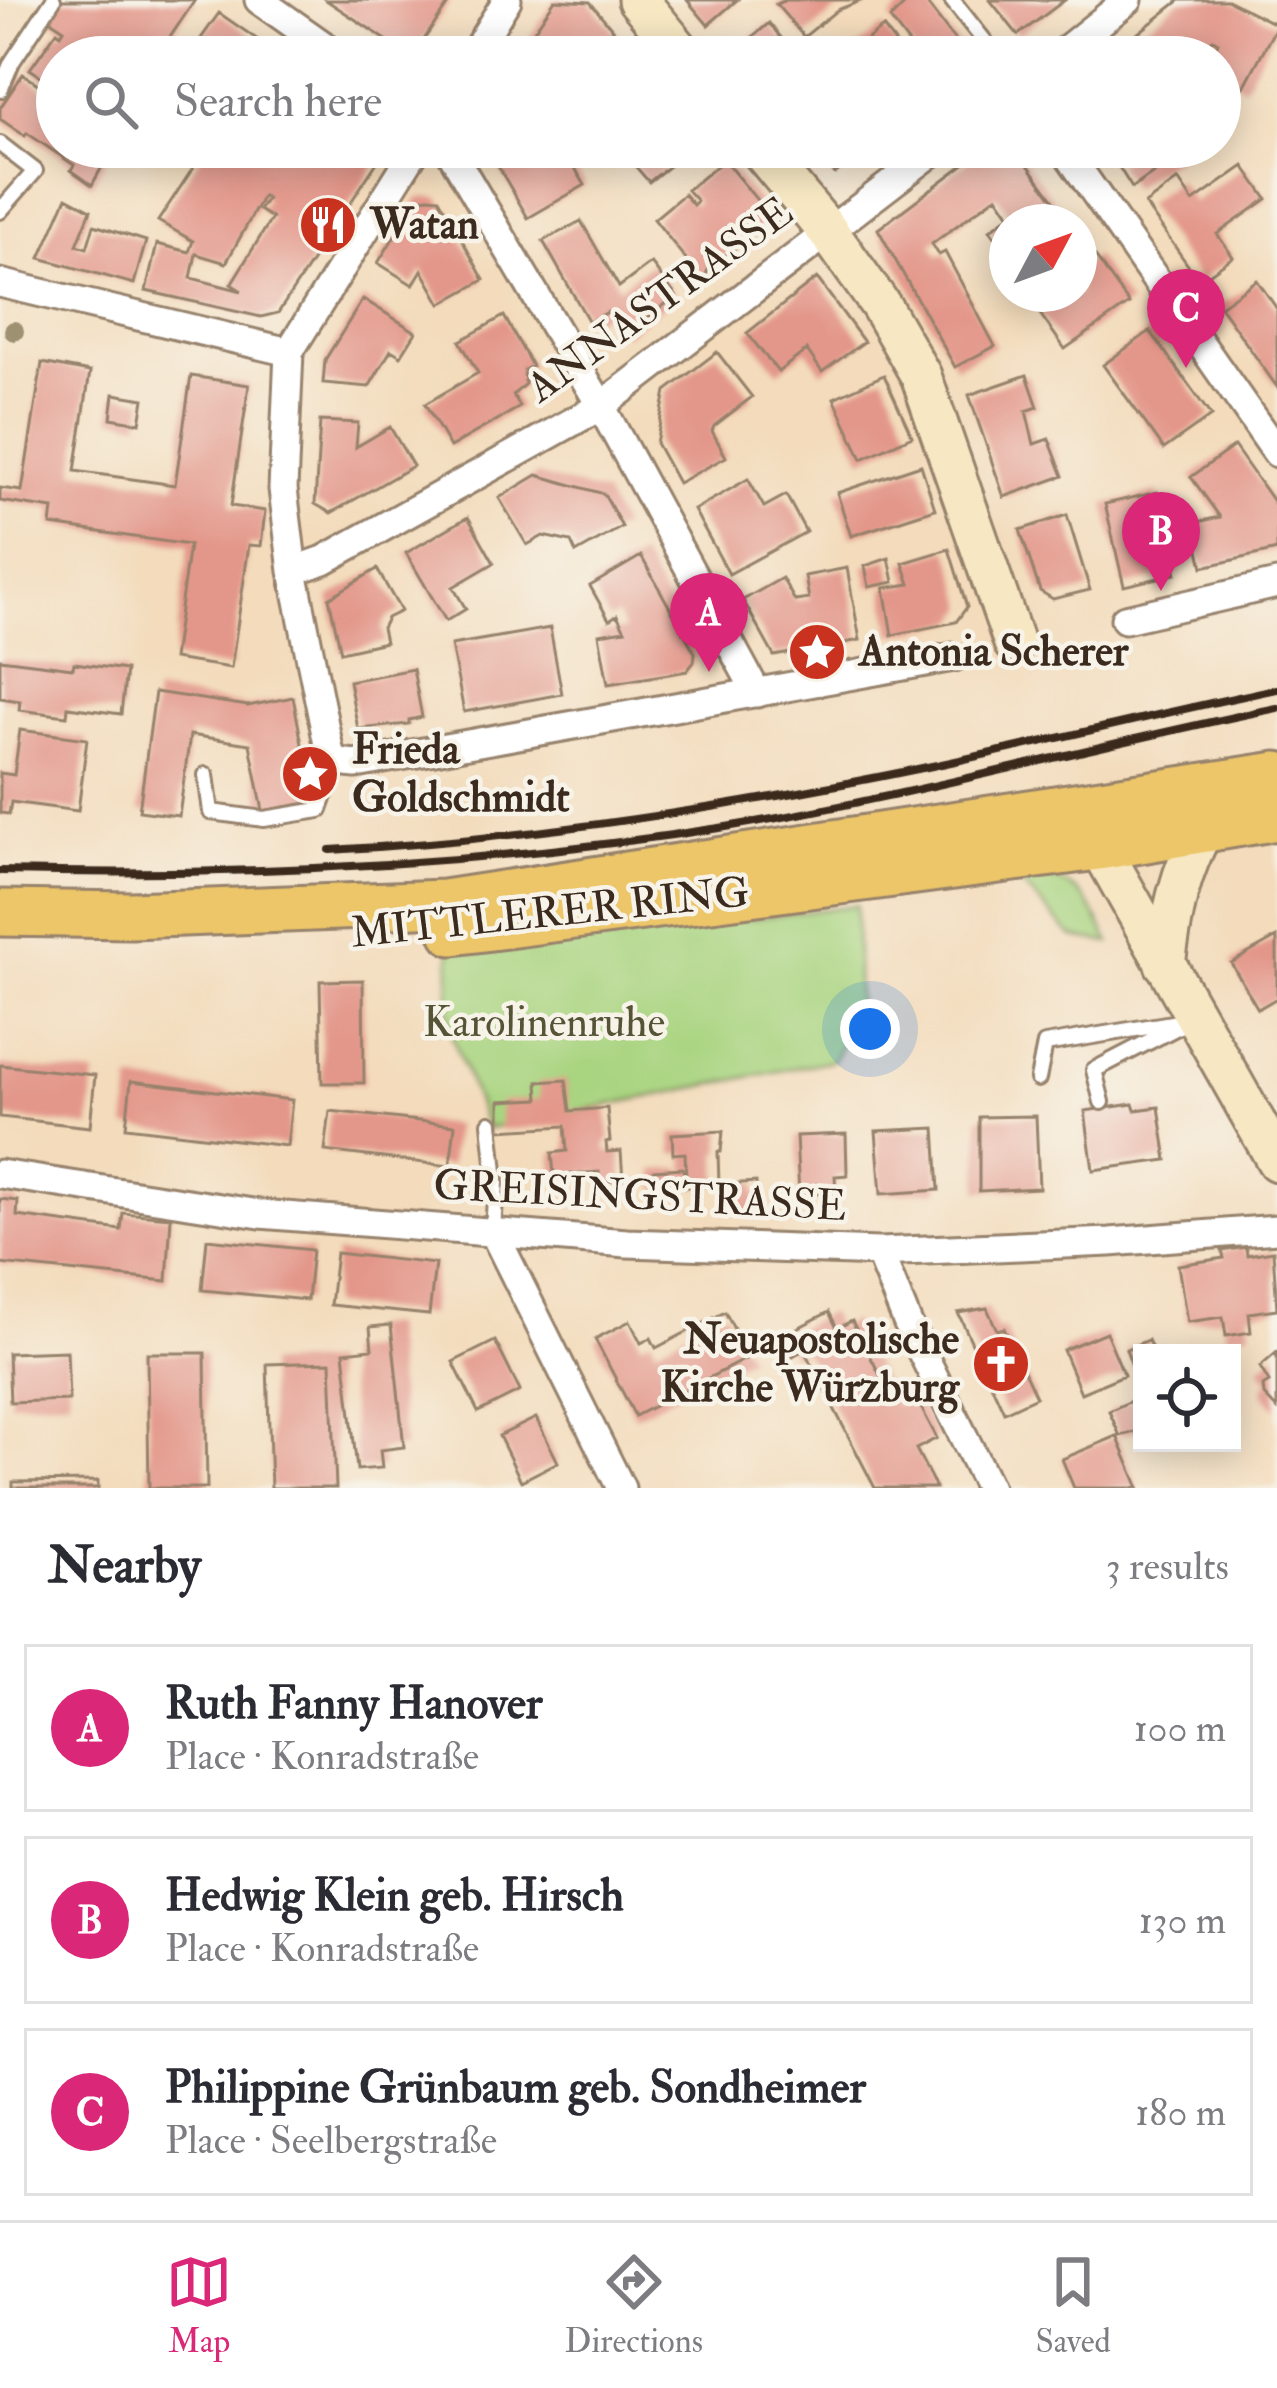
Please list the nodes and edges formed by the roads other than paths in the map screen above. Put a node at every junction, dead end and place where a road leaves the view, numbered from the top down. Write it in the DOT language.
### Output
graph roads {
  1 [pos="53,0"];
  2 [pos="259,0"];
  3 [pos="507,0"];
  4 [pos="638,0"];
  5 [pos="952,0"];
  6 [pos="1128,0"];
  7 [pos="310,36"];
  8 [pos="485,36"];
  9 [pos="668,36"];
  10 [pos="980,36"];
  11 [pos="1084,36"];
  12 [pos="0,90"];
  13 [pos="0,144"];
  14 [pos="404,168"];
  15 [pos="460,168"];
  16 [pos="775,168"];
  17 [pos="911,168"];
  18 [pos="1078,168"];
  19 [pos="0,211"];
  20 [pos="827,230"];
  21 [pos="0,283"];
  22 [pos="289,352"];
  23 [pos="601,406"];
  24 [pos="1277,454"];
  25 [pos="293,571"];
  26 [pos="1277,584"];
  27 [pos="1125,619"];
  28 [pos="1014,644"];
  29 [pos="954,657"];
  30 [pos="757,693"];
  31 [pos="337,762"];
  32 [pos="206,775"];
  33 [pos="1277,775"];
  34 [pos="1077,803"];
  35 [pos="1277,817"];
  36 [pos="1204,829"];
  37 [pos="1098,847"];
  38 [pos="0,913"];
  39 [pos="0,941"];
  40 [pos="1165,964"];
  41 [pos="1195,1019"];
  42 [pos="1038,1078"];
  43 [pos="1102,1102"];
  44 [pos="490,1124"];
  45 [pos="1277,1161"];
  46 [pos="0,1174"];
  47 [pos="1277,1229"];
  48 [pos="493,1231"];
  49 [pos="879,1252"];
  50 [pos="621,1488"];
  51 [pos="989,1488"];
  1 -- 12 [label="lane"];
  2 -- 7 [label="street"];
  3 -- 8 [label="street"];
  4 -- 9 [label="street"];
  5 -- 10 [label="lane"];
  6 -- 11 [label="street"];
  13 -- 19 [label="lane"];
  14 -- 22 [label="street"];
  15 -- 23 [label="street"];
  16 -- 20 [label="street"];
  17 -- 20 [label="street, ANNASTRASSE"];
  18 -- 24 [label="street"];
  20 -- 23 [label="street, ANNASTRASSE"];
  20 -- 28 [label="street"];
  21 -- 22 [label="street"];
  22 -- 25 [label="street"];
  23 -- 25 [label="street, ANNASTRASSE"];
  23 -- 30 [label="street"];
  25 -- 31 [label="street"];
  26 -- 27 [label="street"];
  29 -- 30 [label="street"];
  30 -- 31 [label="street"];
  31 -- 32 [label="lane"];
  33 -- 34 [label="main road, MITTLERER RING"];
  34 -- 37 [label="street"];
  34 -- 38 [label="main road, MITTLERER RING"];
  35 -- 36 [label="main road, MITTLERER RING"];
  36 -- 37 [label="main road, MITTLERER RING"];
  36 -- 40 [label="street"];
  37 -- 39 [label="main road, MITTLERER RING"];
  37 -- 40 [label="street"];
  40 -- 41 [label="street"];
  41 -- 42 [label="lane"];
  41 -- 43 [label="lane"];
  41 -- 45 [label="street"];
  44 -- 48 [label="lane"];
  46 -- 48 [label="street, GREISINGSTRASSE"];
  47 -- 49 [label="street, GREISINGSTRASSE"];
  48 -- 49 [label="street, GREISINGSTRASSE"];
  48 -- 50 [label="street"];
  49 -- 51 [label="street"];
}
